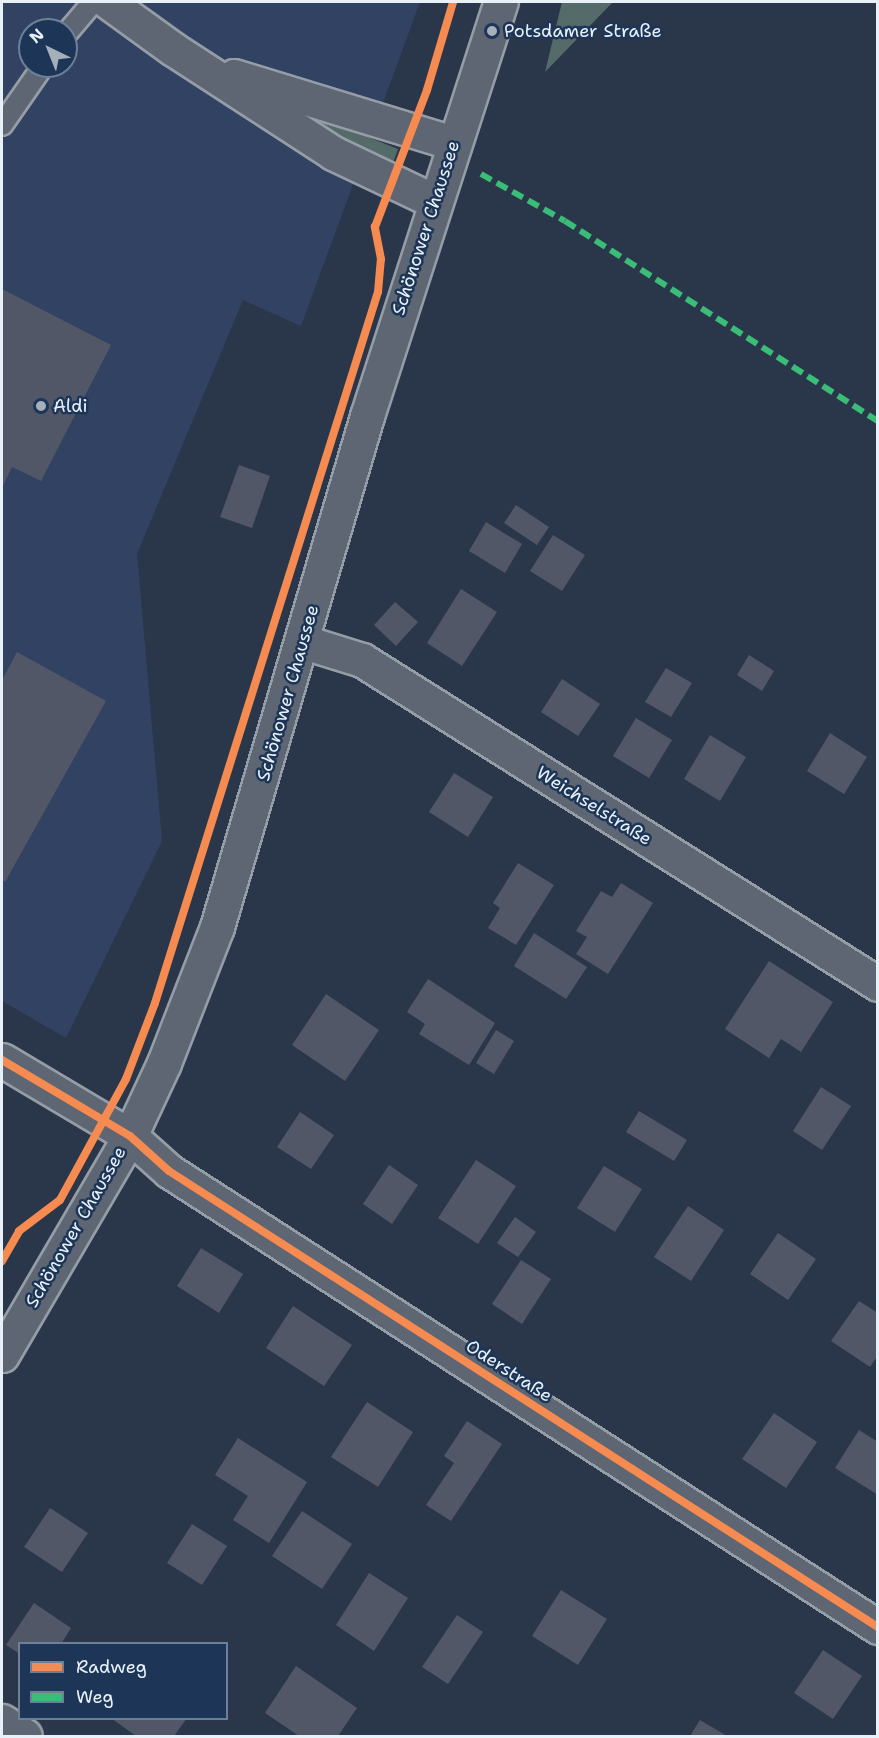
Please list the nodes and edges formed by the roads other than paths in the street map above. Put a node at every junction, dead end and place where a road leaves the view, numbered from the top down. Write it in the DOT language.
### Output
graph roads {
  1 [pos="93,2"];
  2 [pos="108,2"];
  3 [pos="501,2"];
  4 [pos="78,20"];
  5 [pos="195,63"];
  6 [pos="34,78"];
  7 [pos="2,125"];
  8 [pos="453,143"];
  9 [pos="434,201"];
  10 [pos="303,642"];
  11 [pos="878,984"];
  12 [pos="2,1060"];
  13 [pos="130,1136"];
  14 [pos="2,1355"];
  15 [pos="878,1627"];
  16 [pos="2,1721"];
  17 [pos="25,1737"];
  1 -- 4 [label="lane"];
  2 -- 5 [label="street"];
  3 -- 8 [label="street, Schönower Chaussee"];
  5 -- 8 [label="street"];
  5 -- 9 [label="street"];
  6 -- 7 [label="lane"];
  8 -- 9 [label="street, Schönower Chaussee"];
  9 -- 10 [label="street, Schönower Chaussee"];
  10 -- 11 [label="street, Weichselstraße"];
  10 -- 13 [label="street, Schönower Chaussee"];
  12 -- 13 [label="street, Oderstraße"];
  13 -- 14 [label="street, Schönower Chaussee"];
  13 -- 15 [label="street, Oderstraße"];
  16 -- 17 [label="street"];
}
